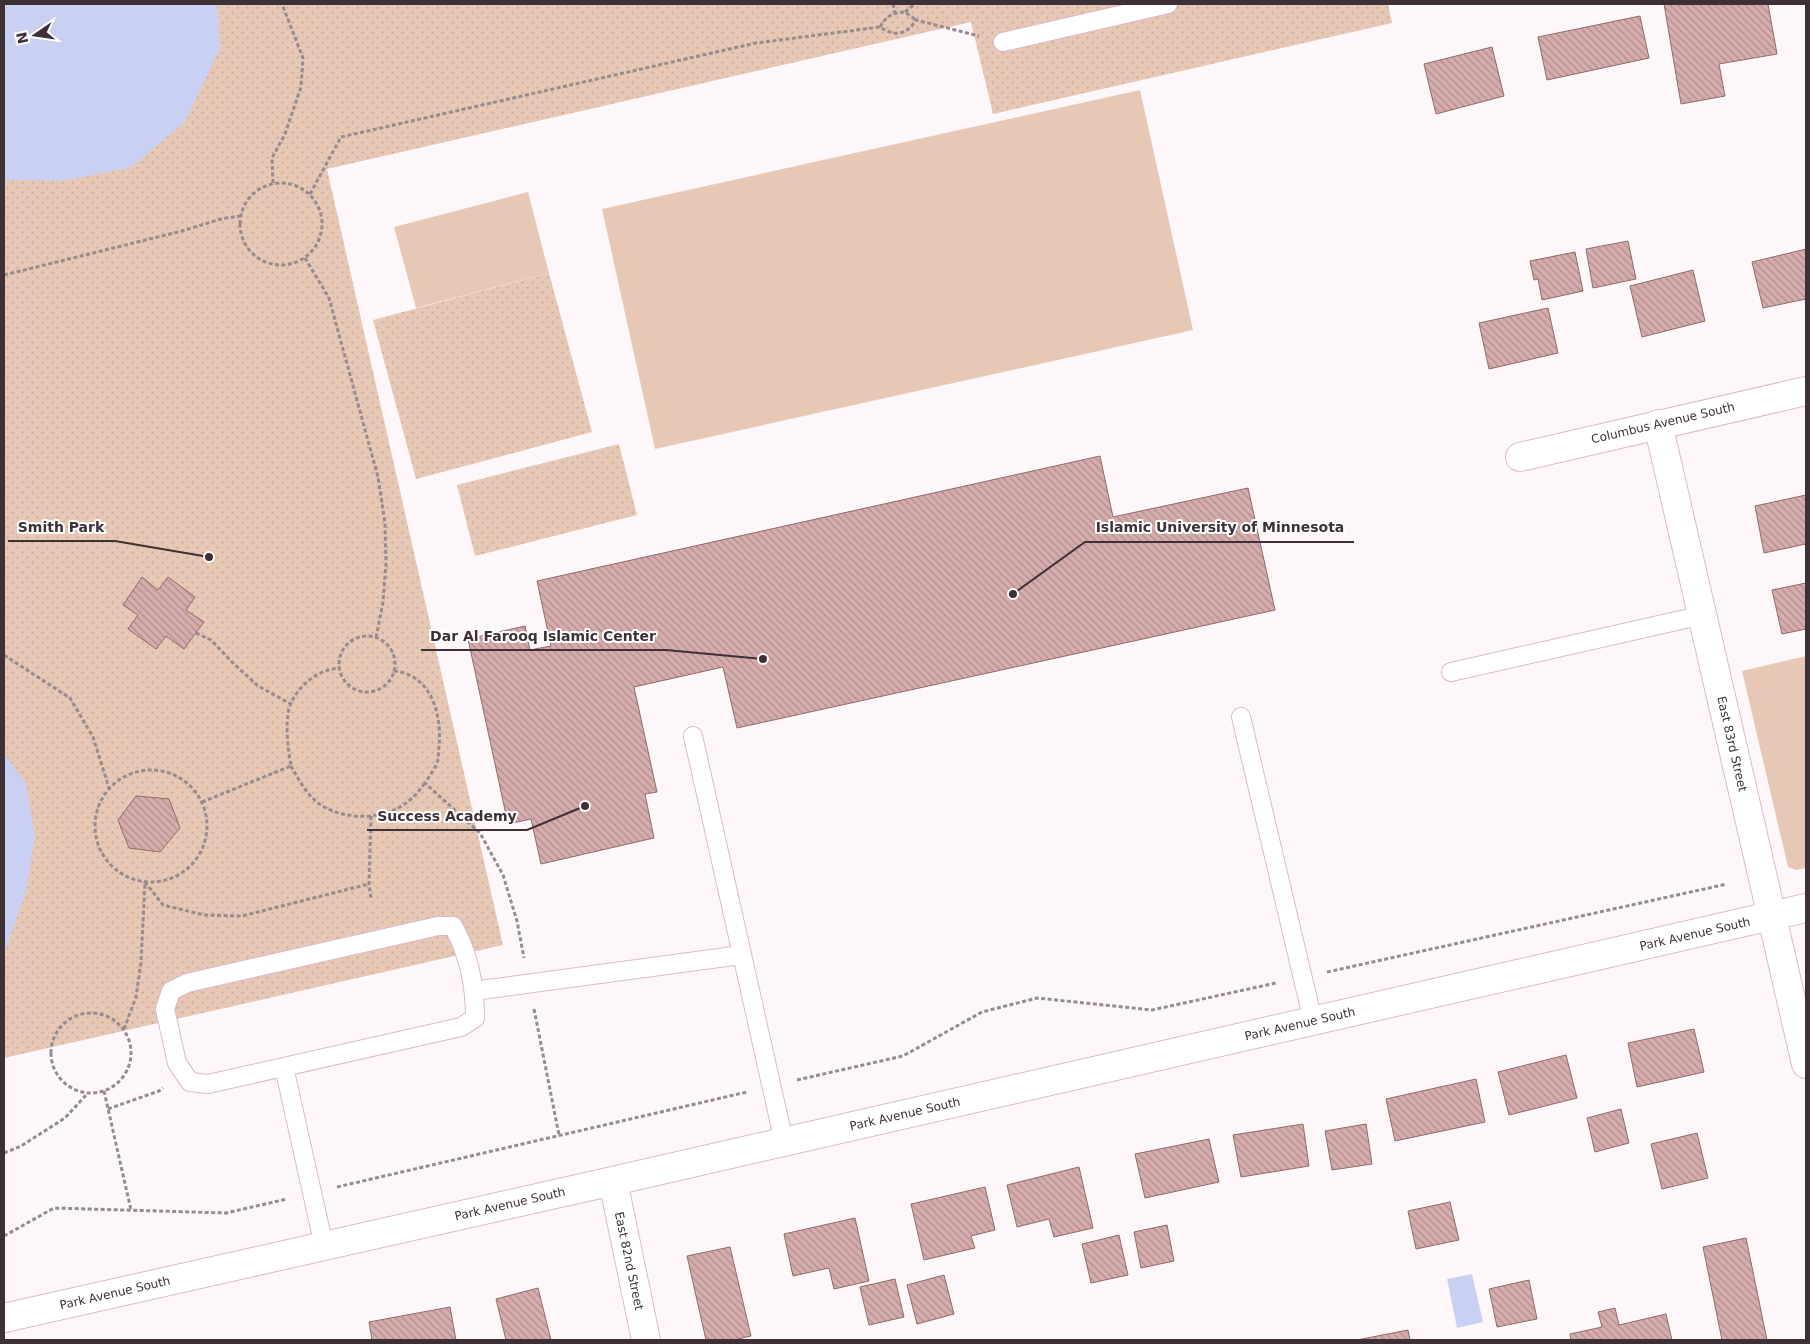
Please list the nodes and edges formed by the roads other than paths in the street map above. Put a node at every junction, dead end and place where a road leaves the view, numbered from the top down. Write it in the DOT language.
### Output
graph roads {
  1 [pos="1168,4"];
  2 [pos="1002,42"];
  3 [pos="1806,391"];
  4 [pos="1658,424"];
  5 [pos="1520,457"];
  6 [pos="1702,615"];
  7 [pos="1451,672"];
  8 [pos="1241,717"];
  9 [pos="693,736"];
  10 [pos="1806,908"];
  11 [pos="1772,916"];
  12 [pos="741,956"];
  13 [pos="474,991"];
  14 [pos="1313,1021"];
  15 [pos="1806,1064"];
  16 [pos="284,1067"];
  17 [pos="784,1142"];
  18 [pos="613,1181"];
  19 [pos="324,1246"];
  20 [pos="4,1318"];
  21 [pos="646,1340"];
  1 -- 2 [label="lane"];
  3 -- 4 [label="street, Columbus Avenue South"];
  4 -- 5 [label="street, Columbus Avenue South"];
  4 -- 6 [label="street, East 83rd Street"];
  6 -- 7 [label="lane"];
  6 -- 11 [label="street, East 83rd Street"];
  8 -- 14 [label="lane"];
  9 -- 12 [label="lane"];
  10 -- 11 [label="street, Park Avenue South"];
  11 -- 14 [label="street, Park Avenue South"];
  11 -- 15 [label="street, East 83rd Street"];
  12 -- 13 [label="lane"];
  12 -- 17 [label="lane"];
  13 -- 16 [label="lane"];
  13 -- 16 [label="lane"];
  14 -- 17 [label="street, Park Avenue South"];
  16 -- 19 [label="lane"];
  17 -- 18 [label="street, Park Avenue South"];
  18 -- 19 [label="street, Park Avenue South"];
  18 -- 21 [label="street, East 82nd Street"];
  19 -- 20 [label="street, Park Avenue South"];
}
